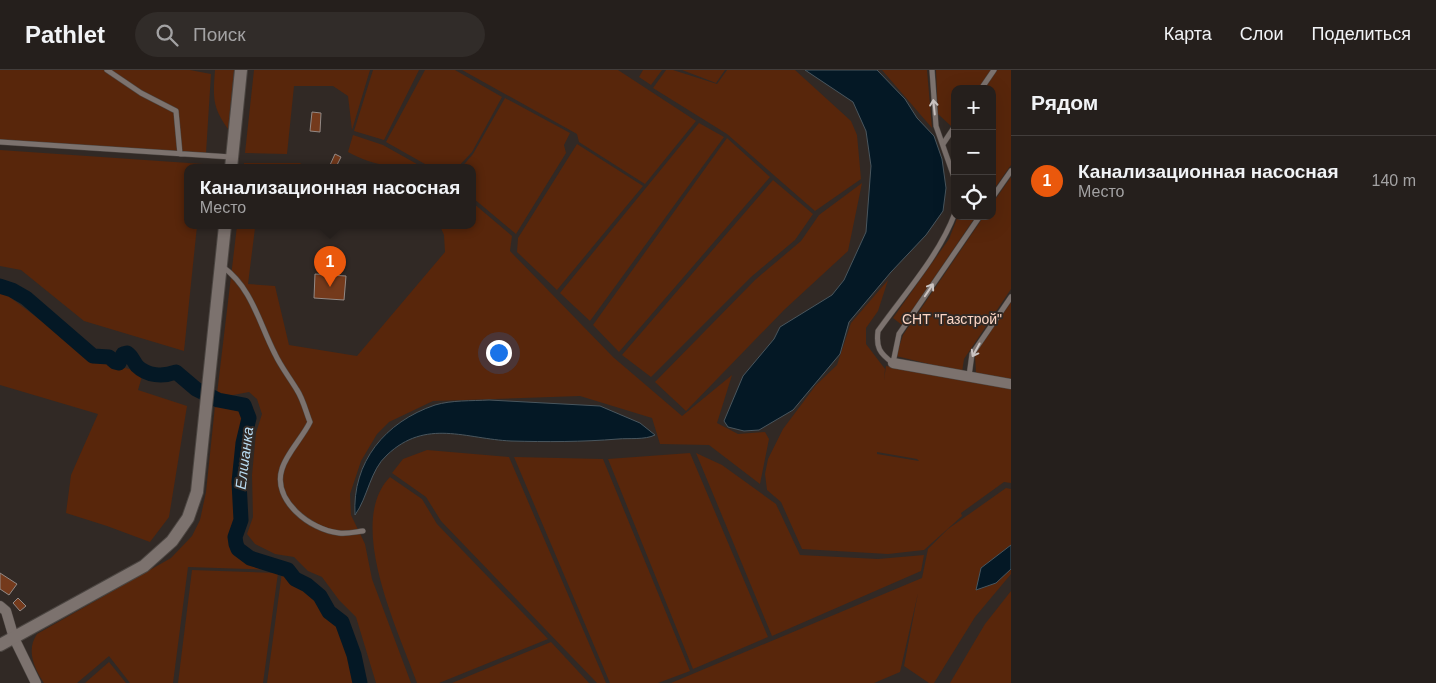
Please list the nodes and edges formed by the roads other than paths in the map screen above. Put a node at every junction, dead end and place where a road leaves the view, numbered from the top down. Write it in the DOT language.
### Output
graph roads {
  1 [pos="107,70"];
  2 [pos="241,70"];
  3 [pos="932,70"];
  4 [pos="994,70"];
  5 [pos="984,85"];
  6 [pos="952,130"];
  7 [pos="0,142"];
  8 [pos="943,144"];
  9 [pos="180,154"];
  10 [pos="231,162"];
  11 [pos="1011,171"];
  12 [pos="953,175"];
  13 [pos="996,192"];
  14 [pos="952,220"];
  15 [pos="977,220"];
  16 [pos="224,229"];
  17 [pos="220,265"];
  18 [pos="1011,297"];
  19 [pos="893,364"];
  20 [pos="969,378"];
  21 [pos="1011,384"];
  22 [pos="363,531"];
  23 [pos="0,606"];
  24 [pos="14,638"];
  25 [pos="0,644"];
  26 [pos="36,683"];
  1 -- 9 [label="lane"];
  2 -- 10 [label="main road"];
  8 -- 3 [label="lane, one-way"];
  4 -- 5 [label="lane"];
  6 -- 8 [label="lane"];
  7 -- 9 [label="lane"];
  8 -- 12 [label="lane"];
  9 -- 10 [label="lane"];
  11 -- 13 [label="lane"];
  14 -- 19 [label="lane"];
  19 -- 15 [label="lane, one-way"];
  16 -- 17 [label="main road"];
  17 -- 22 [label="lane"];
  17 -- 24 [label="main road"];
  18 -- 20 [label="lane, one-way"];
  19 -- 20 [label="street"];
  20 -- 21 [label="street"];
  23 -- 24 [label="street"];
  24 -- 25 [label="main road"];
  24 -- 26 [label="street"];
}
